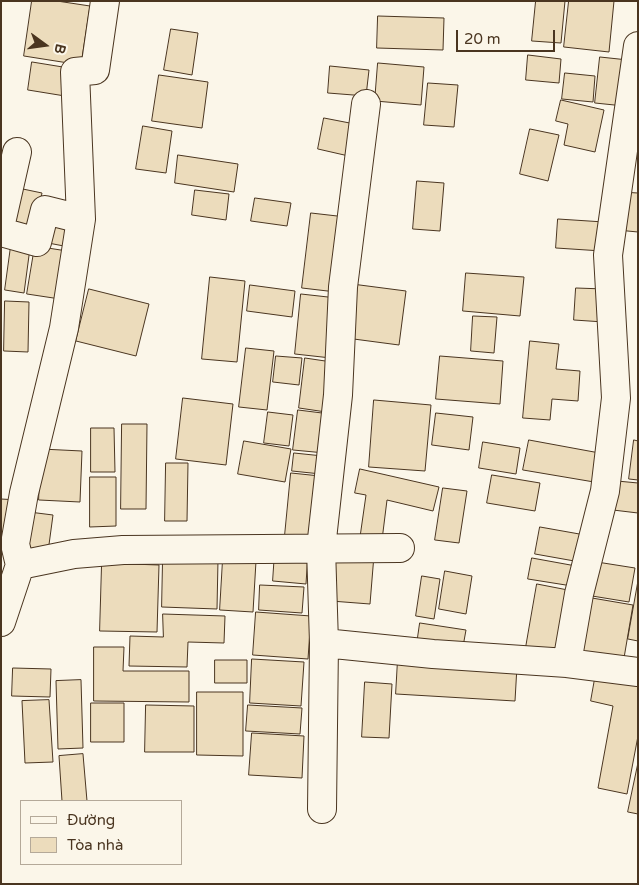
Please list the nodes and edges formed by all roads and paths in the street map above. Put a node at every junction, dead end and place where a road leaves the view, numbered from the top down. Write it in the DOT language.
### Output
graph roads {
  1 [pos="105,1"];
  2 [pos="638,46"];
  3 [pos="366,104"];
  4 [pos="632,135"];
  5 [pos="17,152"];
  6 [pos="82,219"];
  7 [pos="1,223"];
  8 [pos="1,232"];
  9 [pos="321,548"];
  10 [pos="400,548"];
  11 [pos="20,565"];
  12 [pos="1,622"];
  13 [pos="324,642"];
  14 [pos="567,663"];
  15 [pos="638,672"];
  16 [pos="322,809"];
  1 -- 6 [label="street"];
  2 -- 4 [label="street"];
  3 -- 9 [label="street"];
  4 -- 14 [label="street"];
  5 -- 7 [label="street"];
  6 -- 8 [label="street"];
  6 -- 11 [label="street"];
  9 -- 10 [label="street"];
  9 -- 11 [label="street"];
  9 -- 13 [label="street"];
  11 -- 12 [label="street"];
  13 -- 14 [label="street"];
  13 -- 16 [label="street"];
  14 -- 15 [label="street"];
}
